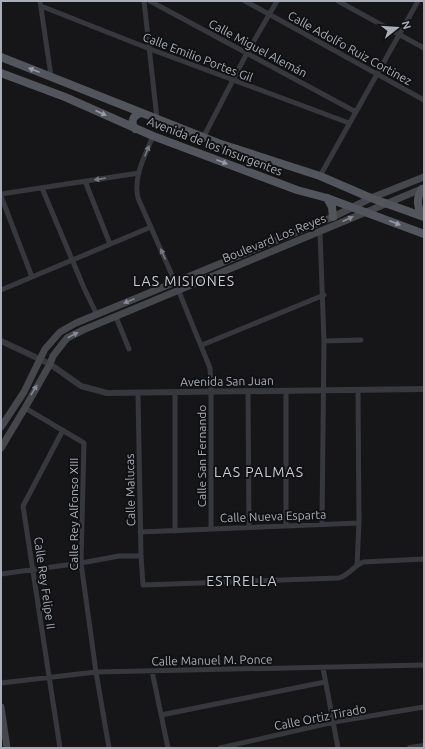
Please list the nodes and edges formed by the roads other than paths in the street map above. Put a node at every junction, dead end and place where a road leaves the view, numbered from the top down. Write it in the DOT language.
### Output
graph roads {
  1 [pos="144,1"];
  2 [pos="150,1"];
  3 [pos="245,1"];
  4 [pos="277,1"];
  5 [pos="338,1"];
  6 [pos="418,1"];
  7 [pos="40,4"];
  8 [pos="269,14"];
  9 [pos="399,34"];
  10 [pos="424,48"];
  11 [pos="150,49"];
  12 [pos="247,53"];
  13 [pos="1,57"];
  14 [pos="1,73"];
  15 [pos="376,74"];
  16 [pos="51,76"];
  17 [pos="232,80"];
  18 [pos="67,82"];
  19 [pos="66,97"];
  20 [pos="424,100"];
  21 [pos="356,112"];
  22 [pos="141,113"];
  23 [pos="157,119"];
  24 [pos="349,123"];
  25 [pos="135,129"];
  26 [pos="154,136"];
  27 [pos="204,136"];
  28 [pos="139,173"];
  29 [pos="320,176"];
  30 [pos="424,177"];
  31 [pos="85,181"];
  32 [pos="42,188"];
  33 [pos="423,188"];
  34 [pos="1,195"];
  35 [pos="327,198"];
  36 [pos="370,198"];
  37 [pos="386,203"];
  38 [pos="353,207"];
  39 [pos="366,212"];
  40 [pos="423,216"];
  41 [pos="333,217"];
  42 [pos="151,227"];
  43 [pos="320,232"];
  44 [pos="424,234"];
  45 [pos="272,242"];
  46 [pos="110,244"];
  47 [pos="275,249"];
  48 [pos="72,260"];
  49 [pos="32,277"];
  50 [pos="176,282"];
  51 [pos="1,290"];
  52 [pos="179,291"];
  53 [pos="324,295"];
  54 [pos="97,314"];
  55 [pos="116,317"];
  56 [pos="361,340"];
  57 [pos="1,341"];
  58 [pos="324,341"];
  59 [pos="202,345"];
  60 [pos="129,349"];
  61 [pos="40,360"];
  62 [pos="50,364"];
  63 [pos="424,389"];
  64 [pos="358,390"];
  65 [pos="248,391"];
  66 [pos="286,391"];
  67 [pos="323,391"];
  68 [pos="211,392"];
  69 [pos="175,393"];
  70 [pos="138,394"];
  71 [pos="25,408"];
  72 [pos="1,427"];
  73 [pos="63,430"];
  74 [pos="1,448"];
  75 [pos="359,523"];
  76 [pos="322,524"];
  77 [pos="286,526"];
  78 [pos="249,527"];
  79 [pos="211,529"];
  80 [pos="175,531"];
  81 [pos="140,532"];
  82 [pos="141,556"];
  83 [pos="424,558"];
  84 [pos="81,564"];
  85 [pos="357,565"];
  86 [pos="34,569"];
  87 [pos="1,574"];
  88 [pos="424,665"];
  89 [pos="324,668"];
  90 [pos="152,671"];
  91 [pos="96,672"];
  92 [pos="48,676"];
  93 [pos="325,682"];
  94 [pos="1,684"];
  95 [pos="1,707"];
  96 [pos="424,708"];
  97 [pos="161,714"];
  98 [pos="334,722"];
  99 [pos="424,746"];
  100 [pos="7,748"];
  101 [pos="60,748"];
  102 [pos="109,748"];
  103 [pos="168,748"];
  104 [pos="220,748"];
  105 [pos="338,748"];
  106 [pos="410,748"];
  1 -- 11 [label="street"];
  2 -- 12 [label="street, Calle Miguel Alemán"];
  3 -- 8 [label="street, Calle Adolfo Ruiz Cortinez"];
  4 -- 8 [label="street"];
  5 -- 9 [label="street"];
  6 -- 9 [label="street"];
  7 -- 11 [label="street, Calle Emilio Portes Gil"];
  7 -- 16 [label="street"];
  8 -- 12 [label="street"];
  8 -- 15 [label="street, Calle Adolfo Ruiz Cortinez"];
  9 -- 10 [label="street"];
  9 -- 15 [label="street"];
  11 -- 17 [label="street, Calle Emilio Portes Gil"];
  11 -- 23 [label="street"];
  12 -- 17 [label="street"];
  12 -- 21 [label="street, Calle Miguel Alemán"];
  16 -- 13 [label="main road, Avenida de los Insurgentes, one-way"];
  14 -- 19 [label="main road, Avenida de los Insurgentes"];
  15 -- 20 [label="street, Calle Adolfo Ruiz Cortinez"];
  15 -- 21 [label="street"];
  16 -- 18 [label="main road, Avenida de los Insurgentes"];
  17 -- 24 [label="street, Calle Emilio Portes Gil"];
  17 -- 27 [label="street"];
  18 -- 19 [label="main road"];
  18 -- 22 [label="main road, Avenida de los Insurgentes"];
  19 -- 25 [label="main road, Avenida de los Insurgentes, one-way"];
  21 -- 24 [label="street"];
  22 -- 23 [label="main road, Avenida de los Insurgentes"];
  22 -- 25 [label="main road"];
  23 -- 27 [label="main road, Avenida de los Insurgentes"];
  24 -- 29 [label="street"];
  25 -- 26 [label="main road, Avenida de los Insurgentes"];
  28 -- 26 [label="street, Calle San Fernando, one-way"];
  26 -- 35 [label="main road, Avenida de los Insurgentes, one-way"];
  27 -- 29 [label="main road, Avenida de los Insurgentes"];
  28 -- 31 [label="street, one-way"];
  28 -- 42 [label="street, Calle San Fernando"];
  29 -- 36 [label="main road, Avenida de los Insurgentes"];
  30 -- 36 [label="main road, Boulevard Los Reyes"];
  31 -- 32 [label="street"];
  31 -- 46 [label="street"];
  32 -- 34 [label="street"];
  32 -- 48 [label="street"];
  33 -- 37 [label="main road, Boulevard Los Reyes"];
  33 -- 40 [label="main road"];
  34 -- 49 [label="street"];
  35 -- 38 [label="main road, Avenida de los Insurgentes"];
  35 -- 41 [label="main road"];
  36 -- 37 [label="main road, Avenida de los Insurgentes"];
  36 -- 38 [label="main road, Boulevard Los Reyes"];
  37 -- 39 [label="main road, Boulevard Los Reyes"];
  37 -- 40 [label="main road, Avenida de los Insurgentes"];
  38 -- 39 [label="main road, Avenida de los Insurgentes"];
  38 -- 41 [label="main road, Boulevard Los Reyes"];
  43 -- 39 [label="main road, Boulevard Los Reyes, one-way"];
  39 -- 44 [label="main road, Avenida de los Insurgentes, one-way"];
  41 -- 45 [label="main road, Boulevard Los Reyes"];
  42 -- 46 [label="street"];
  50 -- 42 [label="street, Calle San Fernando, one-way"];
  43 -- 47 [label="main road, Boulevard Los Reyes"];
  43 -- 53 [label="street"];
  45 -- 47 [label="main road"];
  45 -- 50 [label="main road, Boulevard Los Reyes"];
  46 -- 48 [label="street"];
  47 -- 52 [label="main road, Boulevard Los Reyes"];
  48 -- 49 [label="street"];
  48 -- 54 [label="street"];
  49 -- 51 [label="street"];
  50 -- 52 [label="street, Calle San Fernando"];
  50 -- 54 [label="main road, Boulevard Los Reyes, one-way"];
  52 -- 55 [label="main road, Boulevard Los Reyes"];
  52 -- 59 [label="street, Calle San Fernando"];
  53 -- 58 [label="street"];
  53 -- 59 [label="street"];
  54 -- 61 [label="main road, Boulevard Los Reyes"];
  55 -- 60 [label="street"];
  62 -- 55 [label="main road, Boulevard Los Reyes, one-way"];
  56 -- 58 [label="street"];
  57 -- 61 [label="street, Avenida San Juan"];
  58 -- 67 [label="street"];
  59 -- 68 [label="street, Calle San Fernando"];
  61 -- 62 [label="street, Avenida San Juan"];
  61 -- 72 [label="main road, Boulevard Los Reyes"];
  62 -- 70 [label="street, Avenida San Juan"];
  71 -- 62 [label="main road, Boulevard Los Reyes, one-way"];
  63 -- 64 [label="street, Avenida San Juan"];
  64 -- 67 [label="street, Avenida San Juan"];
  64 -- 75 [label="street"];
  65 -- 66 [label="street, Avenida San Juan"];
  65 -- 68 [label="street, Avenida San Juan"];
  65 -- 78 [label="street"];
  66 -- 67 [label="street, Avenida San Juan"];
  66 -- 77 [label="street"];
  67 -- 76 [label="street"];
  68 -- 69 [label="street, Avenida San Juan"];
  68 -- 79 [label="street, Calle San Fernando"];
  69 -- 70 [label="street, Avenida San Juan"];
  69 -- 80 [label="street"];
  70 -- 81 [label="street, Calle Malucas"];
  71 -- 73 [label="street, Calle Rey Alfonso XIII"];
  71 -- 74 [label="main road, Boulevard Los Reyes"];
  73 -- 84 [label="street, Calle Rey Alfonso XIII"];
  73 -- 86 [label="street, Calle Rey Felipe II"];
  75 -- 76 [label="street, Calle Nueva Esparta"];
  75 -- 85 [label="street"];
  76 -- 77 [label="street, Calle Nueva Esparta"];
  77 -- 78 [label="street, Calle Nueva Esparta"];
  78 -- 79 [label="street, Calle Nueva Esparta"];
  79 -- 80 [label="street, Calle Nueva Esparta"];
  80 -- 81 [label="street, Calle Nueva Esparta"];
  81 -- 82 [label="street, Calle Malucas"];
  82 -- 84 [label="street"];
  82 -- 85 [label="street, Calle Malucas"];
  83 -- 85 [label="street"];
  84 -- 86 [label="street"];
  84 -- 91 [label="street, Calle Rey Alfonso XIII"];
  86 -- 87 [label="street"];
  86 -- 92 [label="street, Calle Rey Felipe II"];
  88 -- 89 [label="street, Calle Manuel M. Ponce"];
  89 -- 90 [label="street, Calle Manuel M. Ponce"];
  89 -- 93 [label="street"];
  90 -- 91 [label="street, Calle Manuel M. Ponce"];
  90 -- 97 [label="street"];
  91 -- 92 [label="street, Calle Manuel M. Ponce"];
  91 -- 102 [label="street, Calle Rey Alfonso XIII"];
  92 -- 94 [label="street, Calle Manuel M. Ponce"];
  92 -- 101 [label="street, Calle Rey Felipe II"];
  93 -- 97 [label="street"];
  93 -- 98 [label="street"];
  95 -- 100 [label="main road"];
  96 -- 98 [label="street, Calle Ortiz Tirado"];
  97 -- 103 [label="street"];
  98 -- 104 [label="street, Calle Ortiz Tirado"];
  98 -- 105 [label="street"];
  99 -- 106 [label="street"];
}
